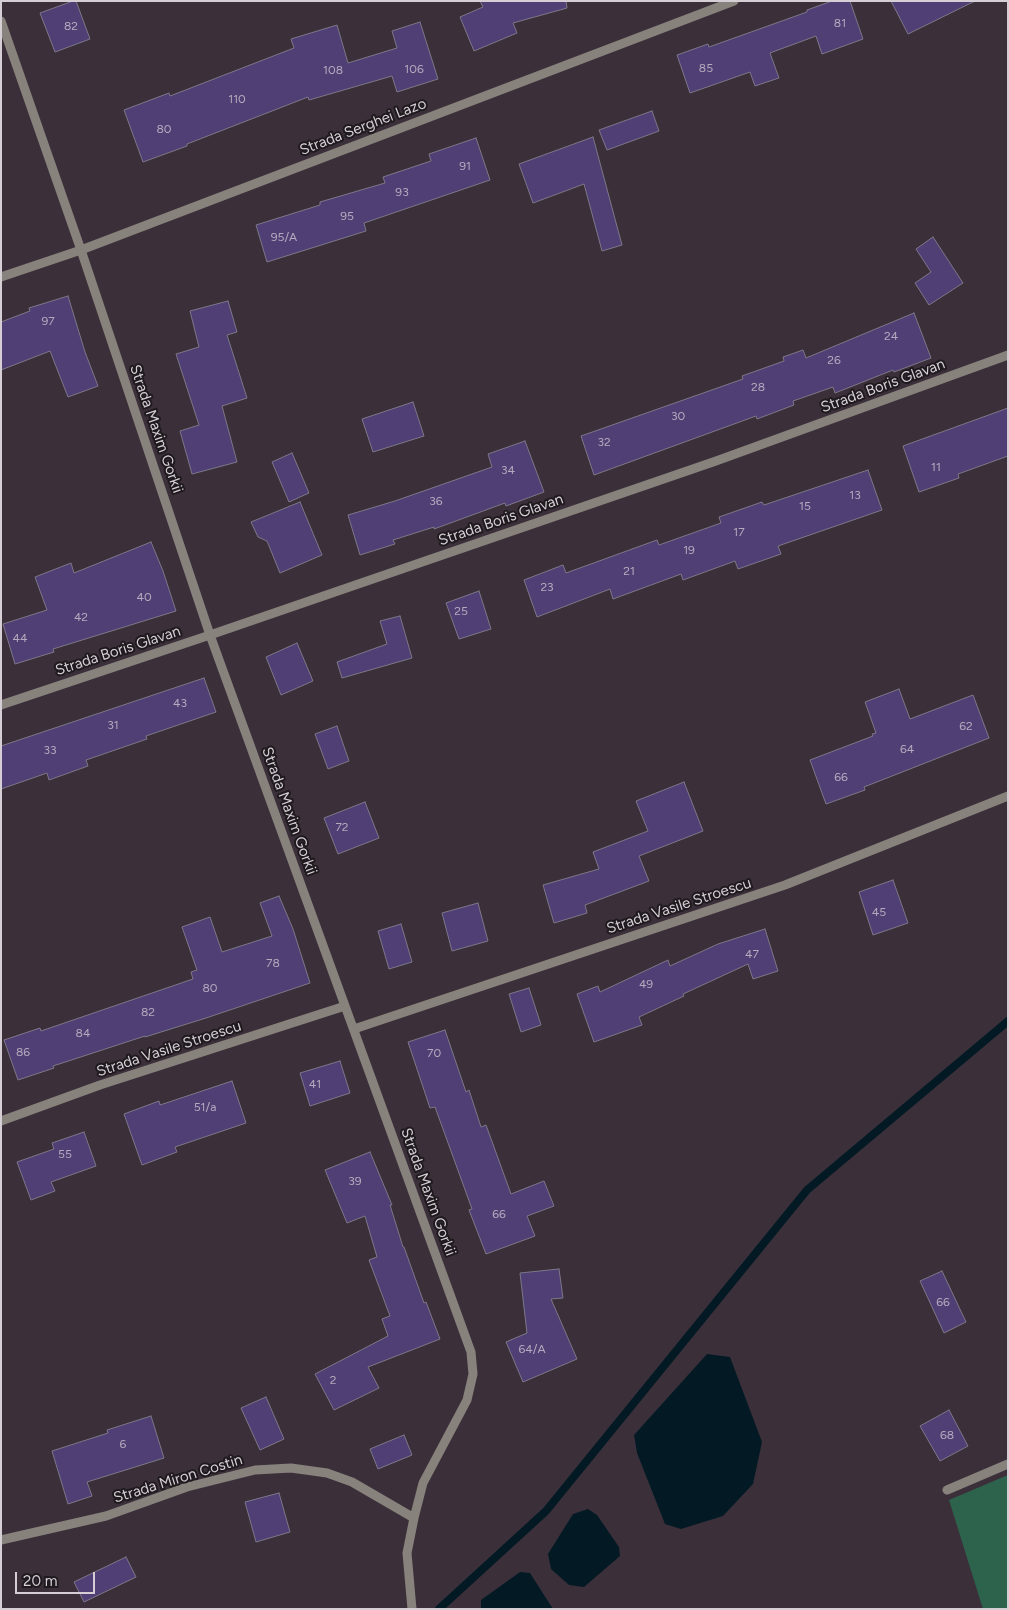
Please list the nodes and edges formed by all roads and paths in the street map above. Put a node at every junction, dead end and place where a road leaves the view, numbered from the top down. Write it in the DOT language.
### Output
graph roads {
  1 [pos="734,1"];
  2 [pos="1,22"];
  3 [pos="81,250"];
  4 [pos="1,277"];
  5 [pos="1008,355"];
  6 [pos="210,635"];
  7 [pos="1,705"];
  8 [pos="1008,796"];
  9 [pos="346,1006"];
  10 [pos="354,1029"];
  11 [pos="1,1121"];
  12 [pos="1008,1464"];
  13 [pos="947,1490"];
  14 [pos="414,1518"];
  15 [pos="1,1540"];
  16 [pos="412,1609"];
  1 -- 3 [label="street, Strada Serghei Lazo"];
  2 -- 3 [label="street, Strada Maxim Gorkii"];
  3 -- 4 [label="street, Strada Serghei Lazo"];
  3 -- 6 [label="street, Strada Maxim Gorkii"];
  5 -- 6 [label="street, Strada Boris Glavan"];
  6 -- 7 [label="street, Strada Boris Glavan"];
  6 -- 9 [label="street, Strada Maxim Gorkii"];
  8 -- 10 [label="street, Strada Vasile Stroescu"];
  9 -- 10 [label="street, Strada Maxim Gorkii"];
  9 -- 11 [label="street, Strada Vasile Stroescu"];
  10 -- 14 [label="street, Strada Maxim Gorkii"];
  12 -- 13 [label="street"];
  14 -- 15 [label="street, Strada Miron Costin"];
  14 -- 16 [label="street, Strada Maxim Gorkii"];
}
